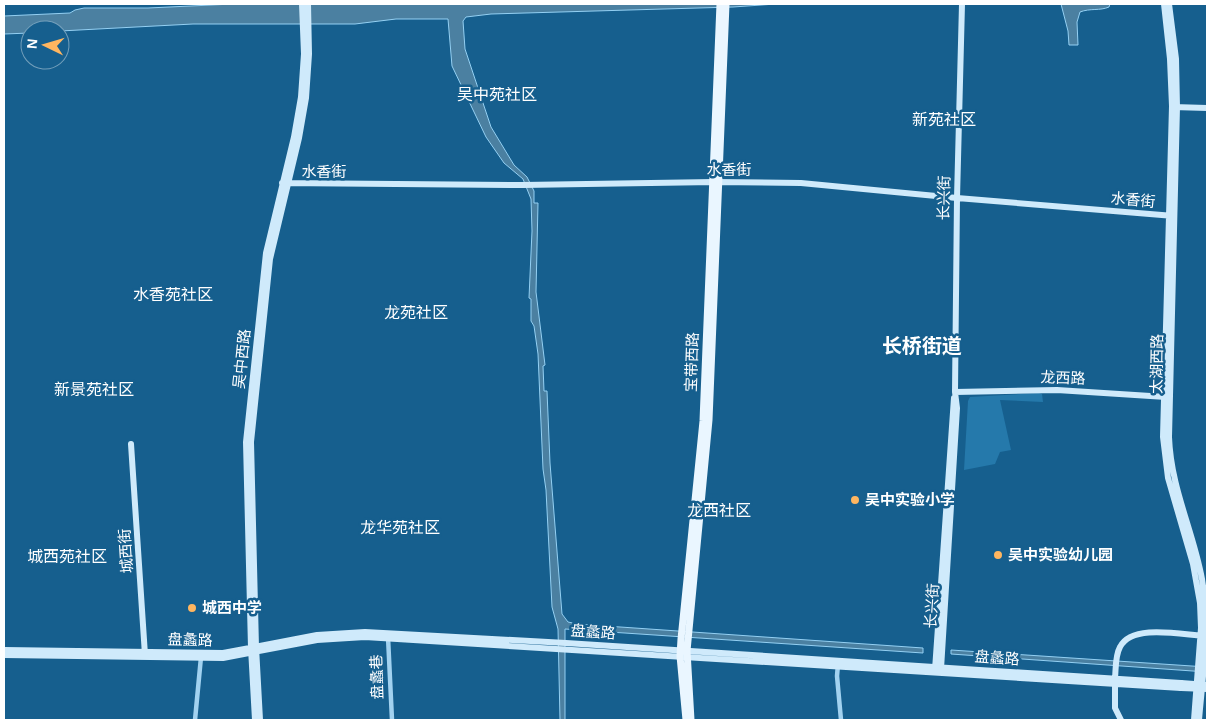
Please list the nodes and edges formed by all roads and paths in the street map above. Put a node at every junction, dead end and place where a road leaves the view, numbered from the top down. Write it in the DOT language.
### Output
graph roads {
  1 [pos="302,4"];
  2 [pos="308,4"];
  3 [pos="962,4"];
  4 [pos="1164,4"];
  5 [pos="1169,4"];
  6 [pos="723,7"];
  7 [pos="306,28"];
  8 [pos="1174,107"];
  9 [pos="1207,108"];
  10 [pos="716,182"];
  11 [pos="285,183"];
  12 [pos="957,198"];
  13 [pos="1171,216"];
  14 [pos="955,392"];
  15 [pos="1167,397"];
  16 [pos="131,444"];
  17 [pos="388,636"];
  18 [pos="1201,636"];
  19 [pos="4,650"];
  20 [pos="254,650"];
  21 [pos="684,653"];
  22 [pos="145,654"];
  23 [pos="4,655"];
  24 [pos="201,655"];
  25 [pos="838,663"];
  26 [pos="938,670"];
  27 [pos="1200,673"];
  28 [pos="1115,681"];
  29 [pos="1181,685"];
  30 [pos="1207,685"];
  31 [pos="1207,689"];
  32 [pos="195,720"];
  33 [pos="255,720"];
  34 [pos="260,720"];
  35 [pos="392,720"];
  36 [pos="686,720"];
  37 [pos="691,720"];
  38 [pos="841,720"];
  39 [pos="1121,720"];
  40 [pos="1194,720"];
  41 [pos="1199,720"];
  1 -- 7 [label="main road, 吴中西路"];
  2 -- 7 [label="main road, 吴中西路"];
  3 -- 12 [label="main road, 长兴街"];
  4 -- 8 [label="main road, 太湖西路"];
  5 -- 8 [label="main road, 太湖西路"];
  6 -- 10 [label="main road, 宝带西路"];
  7 -- 11 [label="main road, 吴中西路"];
  8 -- 9 [label="main road"];
  8 -- 13 [label="main road, 太湖西路"];
  10 -- 11 [label="main road, 水香街"];
  10 -- 12 [label="main road, 水香街"];
  10 -- 21 [label="main road, 宝带西路"];
  11 -- 20 [label="main road, 吴中西路"];
  12 -- 13 [label="main road, 水香街"];
  12 -- 14 [label="main road, 长兴街"];
  13 -- 15 [label="main road, 太湖西路"];
  14 -- 15 [label="main road, 龙西路"];
  14 -- 26 [label="main road, 长兴街"];
  15 -- 18 [label="main road, 太湖西路"];
  15 -- 18 [label="main road, 太湖西路"];
  16 -- 22 [label="main road, 城西街"];
  17 -- 20 [label="main road, 盘蠡路"];
  17 -- 21 [label="main road, 盘蠡路"];
  17 -- 35 [label="street, 盘蠡巷"];
  18 -- 27 [label="main road, 太湖西路"];
  18 -- 28 [label="main road"];
  19 -- 22 [label="main road, 盘蠡路"];
  20 -- 24 [label="main road, 盘蠡路"];
  20 -- 33 [label="main road, 吴中西路"];
  20 -- 34 [label="main road, 吴中西路"];
  21 -- 25 [label="main road, 盘蠡路"];
  21 -- 36 [label="main road, 宝带西路"];
  21 -- 37 [label="main road, 宝带西路"];
  22 -- 23 [label="main road, 盘蠡路"];
  22 -- 24 [label="main road, 盘蠡路"];
  24 -- 32 [label="street"];
  25 -- 26 [label="main road, 盘蠡路"];
  25 -- 38 [label="street"];
  26 -- 28 [label="main road, 盘蠡路"];
  27 -- 40 [label="main road, 太湖西路"];
  27 -- 41 [label="main road, 太湖西路"];
  28 -- 29 [label="main road, 盘蠡路"];
  28 -- 39 [label="main road"];
  29 -- 30 [label="main road, bridge"];
  29 -- 31 [label="main road, bridge"];
}
